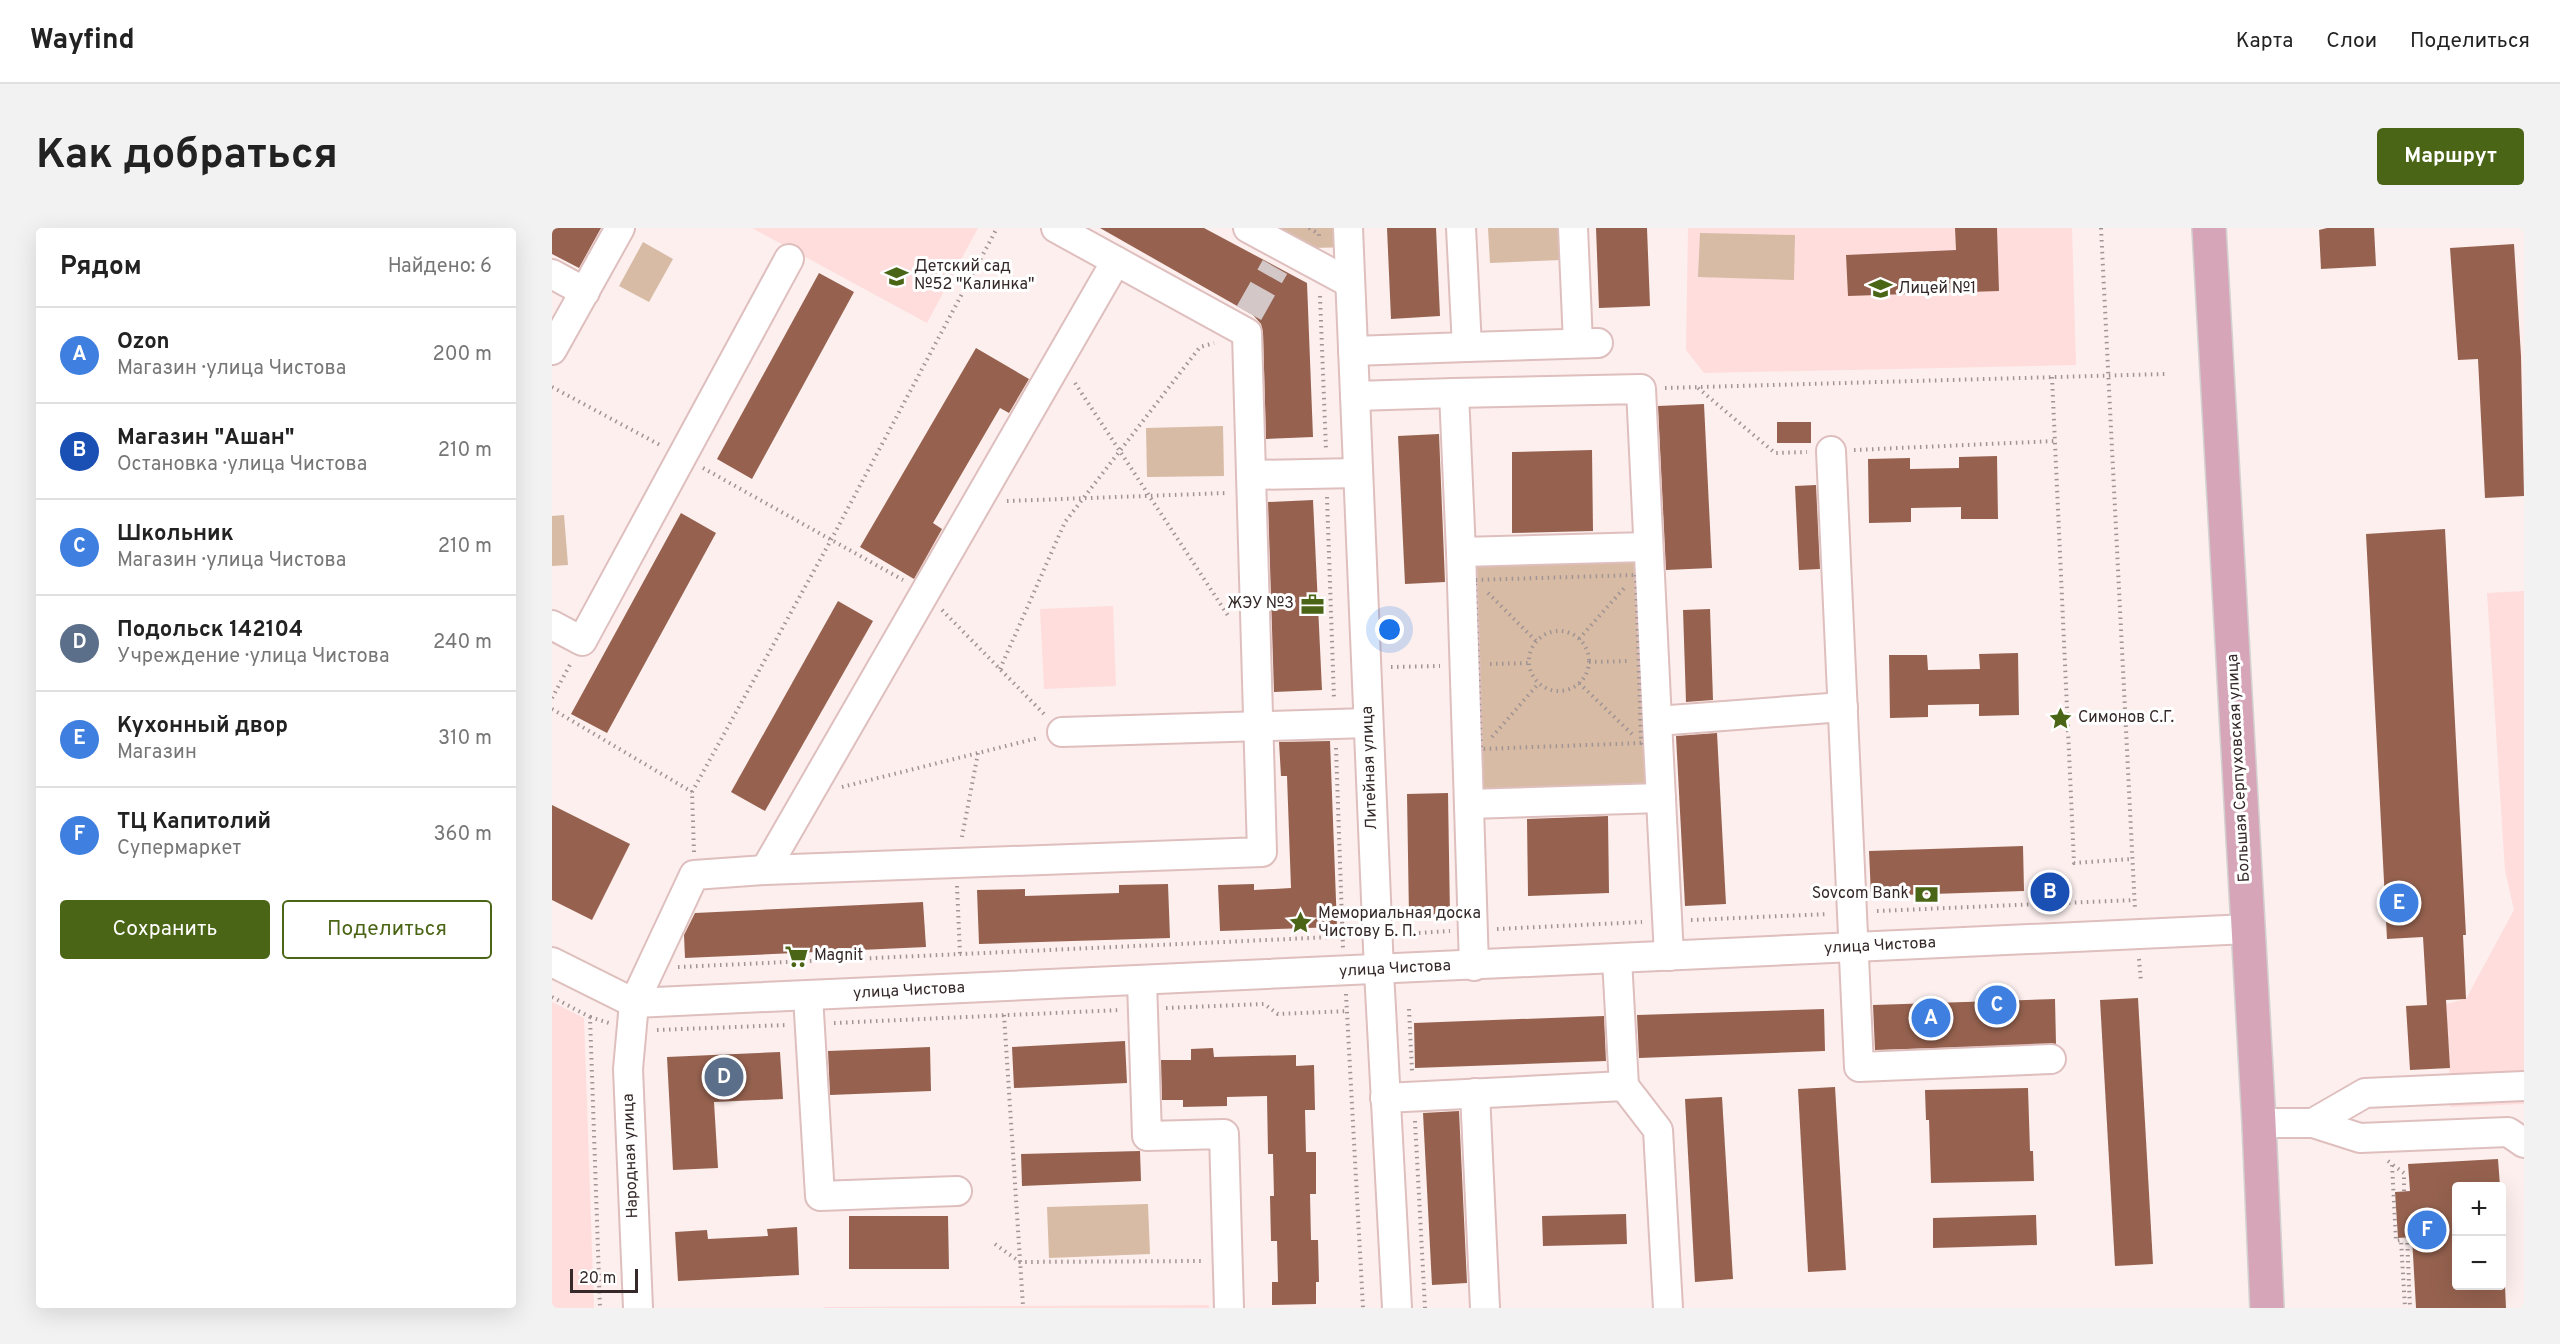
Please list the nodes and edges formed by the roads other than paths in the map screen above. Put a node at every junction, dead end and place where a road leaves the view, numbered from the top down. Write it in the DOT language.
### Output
graph roads {
  1 [pos="620,228"];
  2 [pos="1056,228"];
  3 [pos="1248,228"];
  4 [pos="1348,228"];
  5 [pos="1461,228"];
  6 [pos="1573,228"];
  7 [pos="2209,228"];
  8 [pos="789,259"];
  9 [pos="1116,261"];
  10 [pos="552,274"];
  11 [pos="1350,283"];
  12 [pos="585,292"];
  13 [pos="1467,347"];
  14 [pos="552,350"];
  15 [pos="1353,351"];
  16 [pos="1454,393"];
  17 [pos="1355,396"];
  18 [pos="1831,451"];
  19 [pos="1358,473"];
  20 [pos="1251,483"];
  21 [pos="1644,561"];
  22 [pos="1466,566"];
  23 [pos="552,626"];
  24 [pos="1843,707"];
  25 [pos="1368,723"];
  26 [pos="1258,727"];
  27 [pos="1062,732"];
  28 [pos="1653,741"];
  29 [pos="1661,798"];
  30 [pos="1468,804"];
  31 [pos="765,870"];
  32 [pos="2247,928"];
  33 [pos="1854,947"];
  34 [pos="1669,956"];
  35 [pos="1617,959"];
  36 [pos="552,962"];
  37 [pos="1474,966"];
  38 [pos="1379,970"];
  39 [pos="1142,981"];
  40 [pos="634,1004"];
  41 [pos="809,1010"];
  42 [pos="2051,1059"];
  43 [pos="1624,1086"];
  44 [pos="2524,1086"];
  45 [pos="1475,1093"];
  46 [pos="1385,1098"];
  47 [pos="2259,1123"];
  48 [pos="2313,1123"];
  49 [pos="2524,1143"];
  50 [pos="957,1191"];
  51 [pos="638,1308"];
  52 [pos="1229,1308"];
  53 [pos="1397,1308"];
  54 [pos="1485,1308"];
  55 [pos="1668,1308"];
  56 [pos="2267,1308"];
  1 -- 12 [label="street"];
  2 -- 9 [label="street"];
  3 -- 11 [label="street"];
  4 -- 11 [label="street, Литейная улица"];
  5 -- 13 [label="street"];
  6 -- 13 [label="street"];
  7 -- 32 [label="main road, Большая Серпуховская улица"];
  8 -- 23 [label="street"];
  9 -- 20 [label="street"];
  9 -- 31 [label="street"];
  10 -- 12 [label="street"];
  11 -- 15 [label="street, Литейная улица"];
  12 -- 14 [label="street"];
  13 -- 15 [label="street"];
  15 -- 17 [label="street, Литейная улица"];
  16 -- 17 [label="street"];
  16 -- 21 [label="street"];
  16 -- 22 [label="street"];
  17 -- 19 [label="street, Литейная улица"];
  18 -- 24 [label="street"];
  19 -- 20 [label="street"];
  19 -- 25 [label="street, Литейная улица"];
  20 -- 26 [label="street"];
  21 -- 22 [label="street"];
  21 -- 28 [label="street"];
  22 -- 30 [label="street"];
  24 -- 28 [label="street"];
  24 -- 33 [label="street"];
  25 -- 26 [label="street"];
  25 -- 38 [label="street, Литейная улица"];
  26 -- 27 [label="street"];
  26 -- 31 [label="street"];
  28 -- 29 [label="street"];
  29 -- 30 [label="street"];
  29 -- 34 [label="street"];
  30 -- 37 [label="street"];
  31 -- 40 [label="street"];
  32 -- 33 [label="street, улица Чистова"];
  32 -- 47 [label="main road, Большая Серпуховская улица"];
  33 -- 34 [label="street, улица Чистова"];
  33 -- 42 [label="street"];
  34 -- 35 [label="street, улица Чистова"];
  35 -- 37 [label="street, улица Чистова"];
  35 -- 43 [label="street"];
  36 -- 40 [label="street, улица Чистова"];
  37 -- 38 [label="street, улица Чистова"];
  38 -- 39 [label="street, улица Чистова"];
  38 -- 46 [label="street, Литейная улица"];
  39 -- 41 [label="street, улица Чистова"];
  39 -- 52 [label="street"];
  40 -- 41 [label="street, улица Чистова"];
  40 -- 51 [label="street, Народная улица"];
  41 -- 50 [label="street"];
  43 -- 45 [label="street"];
  43 -- 55 [label="street"];
  44 -- 48 [label="street"];
  45 -- 46 [label="street"];
  45 -- 54 [label="street"];
  46 -- 53 [label="street, Литейная улица"];
  47 -- 48 [label="street"];
  47 -- 56 [label="main road, Большая Серпуховская улица"];
  48 -- 49 [label="street"];
}
